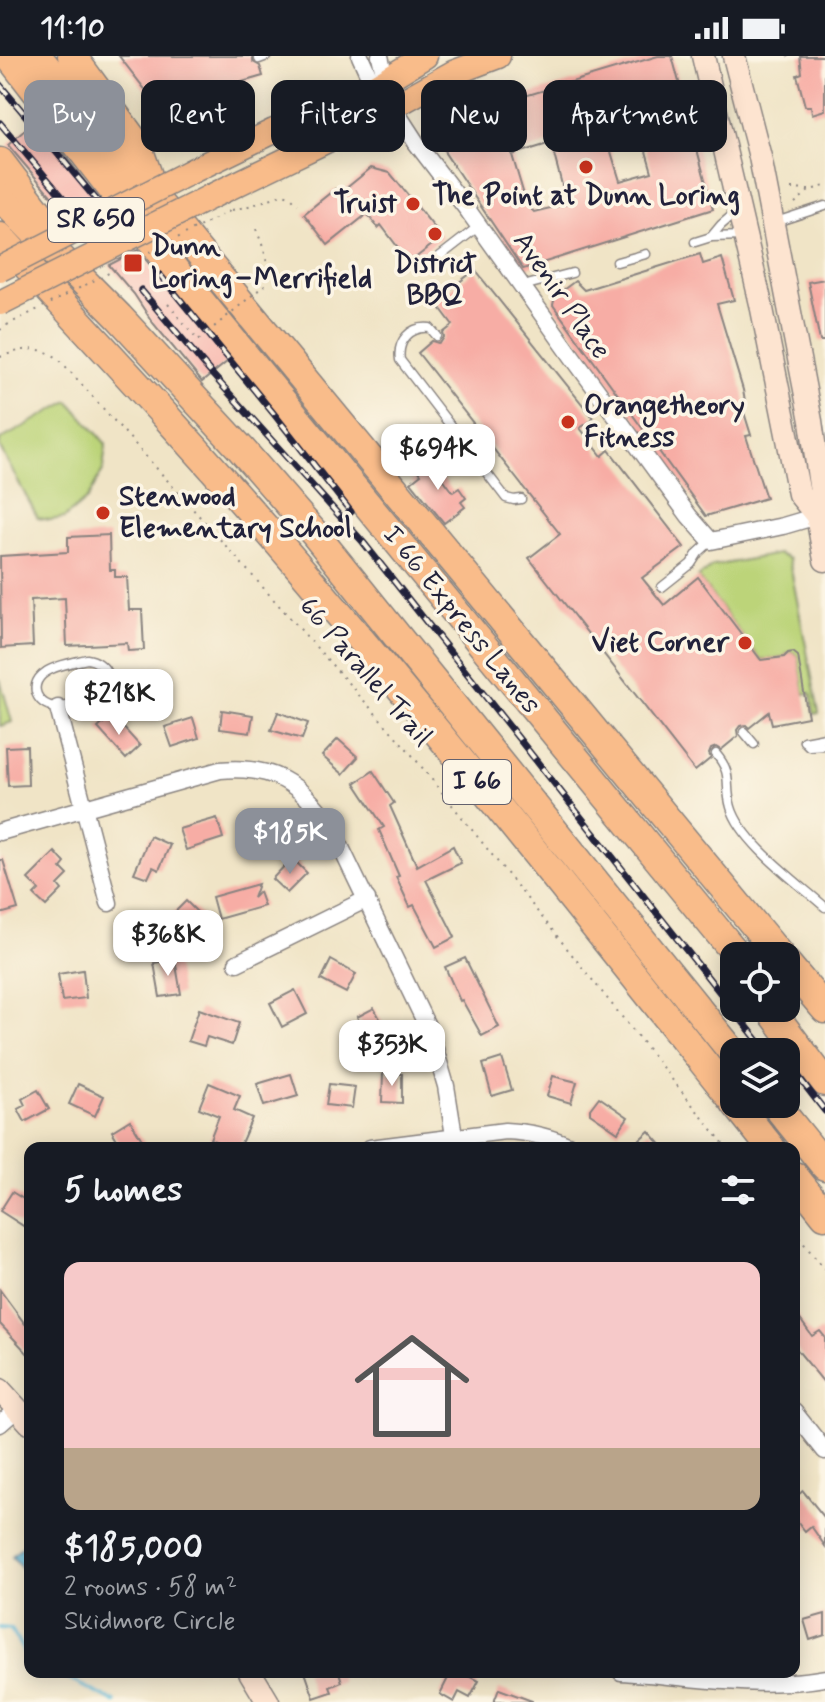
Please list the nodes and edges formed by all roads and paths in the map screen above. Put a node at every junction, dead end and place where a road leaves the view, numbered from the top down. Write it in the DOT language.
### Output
graph roads {
  1 [pos="9,56"];
  2 [pos="37,56"];
  3 [pos="72,56"];
  4 [pos="360,56"];
  5 [pos="425,56"];
  6 [pos="498,56"];
  7 [pos="703,56"];
  8 [pos="734,56"];
  9 [pos="787,56"];
  10 [pos="793,58"];
  11 [pos="0,60"];
  12 [pos="380,74"];
  13 [pos="28,80"];
  14 [pos="709,80"];
  15 [pos="24,82"];
  16 [pos="405,100"];
  17 [pos="405,126"];
  18 [pos="727,149"];
  19 [pos="84,152"];
  20 [pos="302,152"];
  21 [pos="726,152"];
  22 [pos="0,162"];
  23 [pos="825,186"];
  24 [pos="791,189"];
  25 [pos="810,190"];
  26 [pos="0,197"];
  27 [pos="795,203"];
  28 [pos="298,204"];
  29 [pos="739,204"];
  30 [pos="825,206"];
  31 [pos="160,207"];
  32 [pos="773,223"];
  33 [pos="479,226"];
  34 [pos="256,229"];
  35 [pos="745,236"];
  36 [pos="0,237"];
  37 [pos="711,237"];
  38 [pos="695,242"];
  39 [pos="646,254"];
  40 [pos="439,257"];
  41 [pos="617,262"];
  42 [pos="0,269"];
  43 [pos="572,273"];
  44 [pos="522,287"];
  45 [pos="168,304"];
  46 [pos="3,314"];
  47 [pos="119,317"];
  48 [pos="0,330"];
  49 [pos="437,336"];
  50 [pos="0,357"];
  51 [pos="521,499"];
  52 [pos="821,515"];
  53 [pos="711,541"];
  54 [pos="825,560"];
  55 [pos="662,587"];
  56 [pos="58,708"];
  57 [pos="744,732"];
  58 [pos="825,737"];
  59 [pos="754,744"];
  60 [pos="825,745"];
  61 [pos="716,754"];
  62 [pos="85,808"];
  63 [pos="0,832"];
  64 [pos="642,839"];
  65 [pos="367,899"];
  66 [pos="109,903"];
  67 [pos="825,907"];
  68 [pos="727,942"];
  69 [pos="768,942"];
  70 [pos="720,943"];
  71 [pos="237,963"];
  72 [pos="800,980"];
  73 [pos="825,1009"];
  74 [pos="780,1022"];
  75 [pos="793,1022"];
  76 [pos="721,1038"];
  77 [pos="825,1061"];
  78 [pos="825,1082"];
  79 [pos="720,1083"];
  80 [pos="748,1118"];
  81 [pos="786,1118"];
  82 [pos="456,1142"];
  83 [pos="460,1142"];
  84 [pos="561,1142"];
  85 [pos="722,1142"];
  86 [pos="766,1142"];
  87 [pos="825,1166"];
  88 [pos="800,1184"];
  89 [pos="825,1215"];
  90 [pos="800,1239"];
  91 [pos="825,1270"];
  92 [pos="0,1390"];
  93 [pos="24,1416"];
  94 [pos="800,1420"];
  95 [pos="0,1424"];
  96 [pos="825,1451"];
  97 [pos="254,1678"];
  98 [pos="714,1678"];
  99 [pos="825,1678"];
  100 [pos="268,1702"];
  1 -- 13 [label="highway, I 66 Express Lanes"];
  2 -- 31 [label="highway"];
  3 -- 31 [label="highway"];
  4 -- 12 [label="street, Avenir Place"];
  5 -- 12 [label="main road, SR 650"];
  6 -- 16 [label="main road, SR 650"];
  7 -- 14 [label="main road"];
  8 -- 32 [label="main road"];
  9 -- 10 [label="path"];
  11 -- 15 [label="highway"];
  12 -- 42 [label="main road, SR 650, bridge"];
  17 -- 33 [label="street, Avenir Place"];
  18 -- 32 [label="main road"];
  19 -- 64 [label="highway, I 66 Express Lanes"];
  20 -- 46 [label="main road, SR 650, bridge"];
  21 -- 29 [label="main road"];
  22 -- 47 [label="highway"];
  23 -- 25 [label="path"];
  24 -- 25 [label="path"];
  25 -- 27 [label="path"];
  26 -- 47 [label="highway, I 66 Express Lanes"];
  28 -- 46 [label="path, bridge"];
  29 -- 35 [label="main road"];
  29 -- 37 [label="lane"];
  30 -- 32 [label="lane"];
  31 -- 69 [label="highway"];
  32 -- 52 [label="main road"];
  33 -- 40 [label="lane"];
  33 -- 44 [label="street, Avenir Place"];
  34 -- 45 [label="path, bridge"];
  35 -- 37 [label="lane"];
  35 -- 52 [label="main road"];
  36 -- 79 [label="highway, I 66"];
  37 -- 38 [label="lane"];
  39 -- 41 [label="lane"];
  43 -- 44 [label="lane"];
  44 -- 53 [label="street, Avenir Place"];
  46 -- 48 [label="path"];
  47 -- 76 [label="highway, I 66 Express Lanes"];
  49 -- 51 [label="lane"];
  50 -- 85 [label="path, 66 Parallel Trail"];
  52 -- 53 [label="street"];
  52 -- 54 [label="main road"];
  53 -- 55 [label="lane"];
  56 -- 56 [label="lane"];
  56 -- 62 [label="street"];
  57 -- 59 [label="lane"];
  58 -- 60 [label="lane"];
  61 -- 67 [label="lane"];
  62 -- 63 [label="street"];
  62 -- 65 [label="street"];
  62 -- 66 [label="street"];
  64 -- 68 [label="highway, I 66 Express Lanes"];
  64 -- 70 [label="highway"];
  65 -- 71 [label="street"];
  65 -- 82 [label="street"];
  72 -- 73 [label="highway"];
  74 -- 78 [label="highway"];
  75 -- 77 [label="highway"];
  80 -- 86 [label="highway, I 66"];
  81 -- 87 [label="highway"];
  83 -- 84 [label="street"];
  88 -- 89 [label="highway"];
  90 -- 91 [label="path"];
  92 -- 93 [label="main road"];
  93 -- 95 [label="street"];
  94 -- 96 [label="street"];
  97 -- 100 [label="main road"];
  98 -- 99 [label="street"];
}
